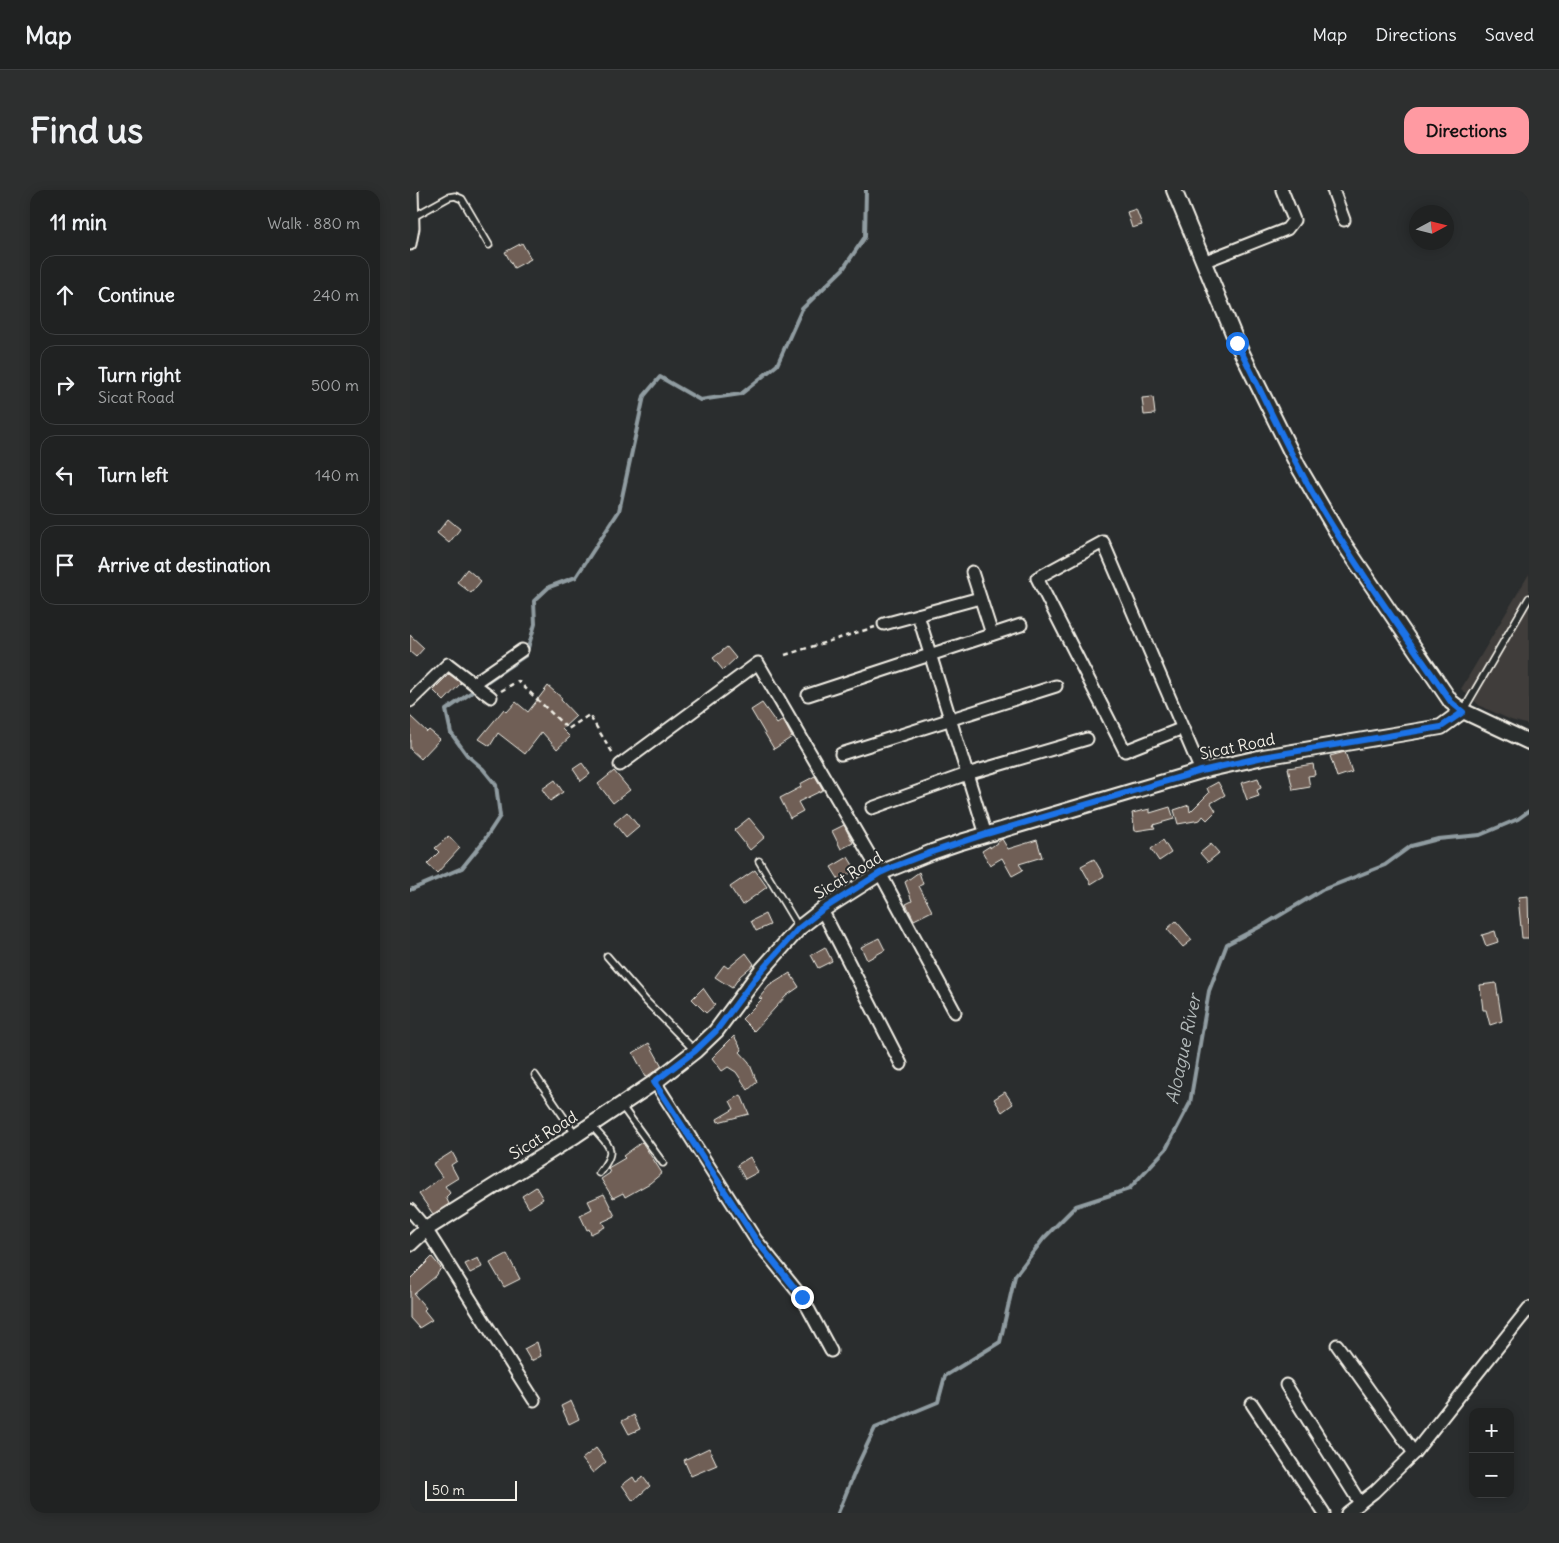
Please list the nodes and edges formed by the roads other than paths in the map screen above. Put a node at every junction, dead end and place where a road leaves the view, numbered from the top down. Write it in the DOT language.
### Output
graph roads {
  1 [pos="412,190"];
  2 [pos="1174,190"];
  3 [pos="1282,190"];
  4 [pos="1333,190"];
  5 [pos="413,217"];
  6 [pos="1344,220"];
  7 [pos="410,244"];
  8 [pos="489,245"];
  9 [pos="1203,262"];
  10 [pos="972,572"];
  11 [pos="980,598"];
  12 [pos="1529,598"];
  13 [pos="918,615"];
  14 [pos="884,624"];
  15 [pos="1021,625"];
  16 [pos="992,634"];
  17 [pos="522,650"];
  18 [pos="930,655"];
  19 [pos="474,683"];
  20 [pos="1056,686"];
  21 [pos="808,695"];
  22 [pos="491,696"];
  23 [pos="410,701"];
  24 [pos="1463,712"];
  25 [pos="950,719"];
  26 [pos="1183,728"];
  27 [pos="1087,739"];
  28 [pos="1529,742"];
  29 [pos="842,754"];
  30 [pos="620,764"];
  31 [pos="1201,771"];
  32 [pos="967,774"];
  33 [pos="872,808"];
  34 [pos="986,834"];
  35 [pos="759,861"];
  36 [pos="880,873"];
  37 [pos="822,910"];
  38 [pos="799,928"];
  39 [pos="607,956"];
  40 [pos="954,1012"];
  41 [pos="695,1051"];
  42 [pos="902,1064"];
  43 [pos="534,1075"];
  44 [pos="654,1082"];
  45 [pos="621,1105"];
  46 [pos="592,1125"];
  47 [pos="576,1135"];
  48 [pos="663,1163"];
  49 [pos="599,1173"];
  50 [pos="410,1210"];
  51 [pos="426,1229"];
  52 [pos="410,1244"];
  53 [pos="1529,1308"];
  54 [pos="1337,1345"];
  55 [pos="831,1351"];
  56 [pos="1286,1385"];
  57 [pos="534,1400"];
  58 [pos="1252,1404"];
  59 [pos="1414,1453"];
  60 [pos="1360,1503"];
  61 [pos="1324,1513"];
  62 [pos="1347,1513"];
  1 -- 5 [label="street"];
  2 -- 9 [label="street"];
  3 -- 9 [label="street"];
  4 -- 6 [label="street"];
  5 -- 7 [label="street"];
  5 -- 8 [label="lane"];
  9 -- 24 [label="street"];
  10 -- 11 [label="street"];
  11 -- 13 [label="street"];
  11 -- 16 [label="street"];
  12 -- 24 [label="lane"];
  13 -- 14 [label="street"];
  13 -- 18 [label="street"];
  15 -- 16 [label="street"];
  16 -- 18 [label="street"];
  17 -- 19 [label="street"];
  18 -- 21 [label="street"];
  18 -- 25 [label="street"];
  19 -- 22 [label="street"];
  19 -- 23 [label="street"];
  20 -- 25 [label="street"];
  24 -- 28 [label="street"];
  24 -- 31 [label="street, Sicat Road"];
  25 -- 29 [label="street"];
  25 -- 32 [label="street"];
  26 -- 26 [label="street"];
  26 -- 31 [label="street"];
  27 -- 32 [label="street"];
  30 -- 36 [label="street"];
  31 -- 34 [label="street, Sicat Road"];
  32 -- 33 [label="street"];
  32 -- 34 [label="street"];
  34 -- 36 [label="street, Sicat Road"];
  35 -- 38 [label="lane"];
  36 -- 37 [label="street, Sicat Road"];
  36 -- 40 [label="street"];
  37 -- 38 [label="street, Sicat Road"];
  37 -- 42 [label="street"];
  38 -- 41 [label="street, Sicat Road"];
  39 -- 41 [label="lane"];
  41 -- 44 [label="street, Sicat Road"];
  43 -- 47 [label="lane"];
  44 -- 45 [label="street, Sicat Road"];
  44 -- 55 [label="street"];
  45 -- 46 [label="street, Sicat Road"];
  45 -- 48 [label="lane"];
  46 -- 47 [label="street, Sicat Road"];
  46 -- 49 [label="lane"];
  47 -- 51 [label="street, Sicat Road"];
  50 -- 51 [label="street"];
  51 -- 52 [label="street, Sicat Road"];
  51 -- 57 [label="street"];
  53 -- 59 [label="street"];
  54 -- 59 [label="street"];
  56 -- 60 [label="street"];
  58 -- 61 [label="street"];
  59 -- 60 [label="street"];
  60 -- 62 [label="street"];
}
